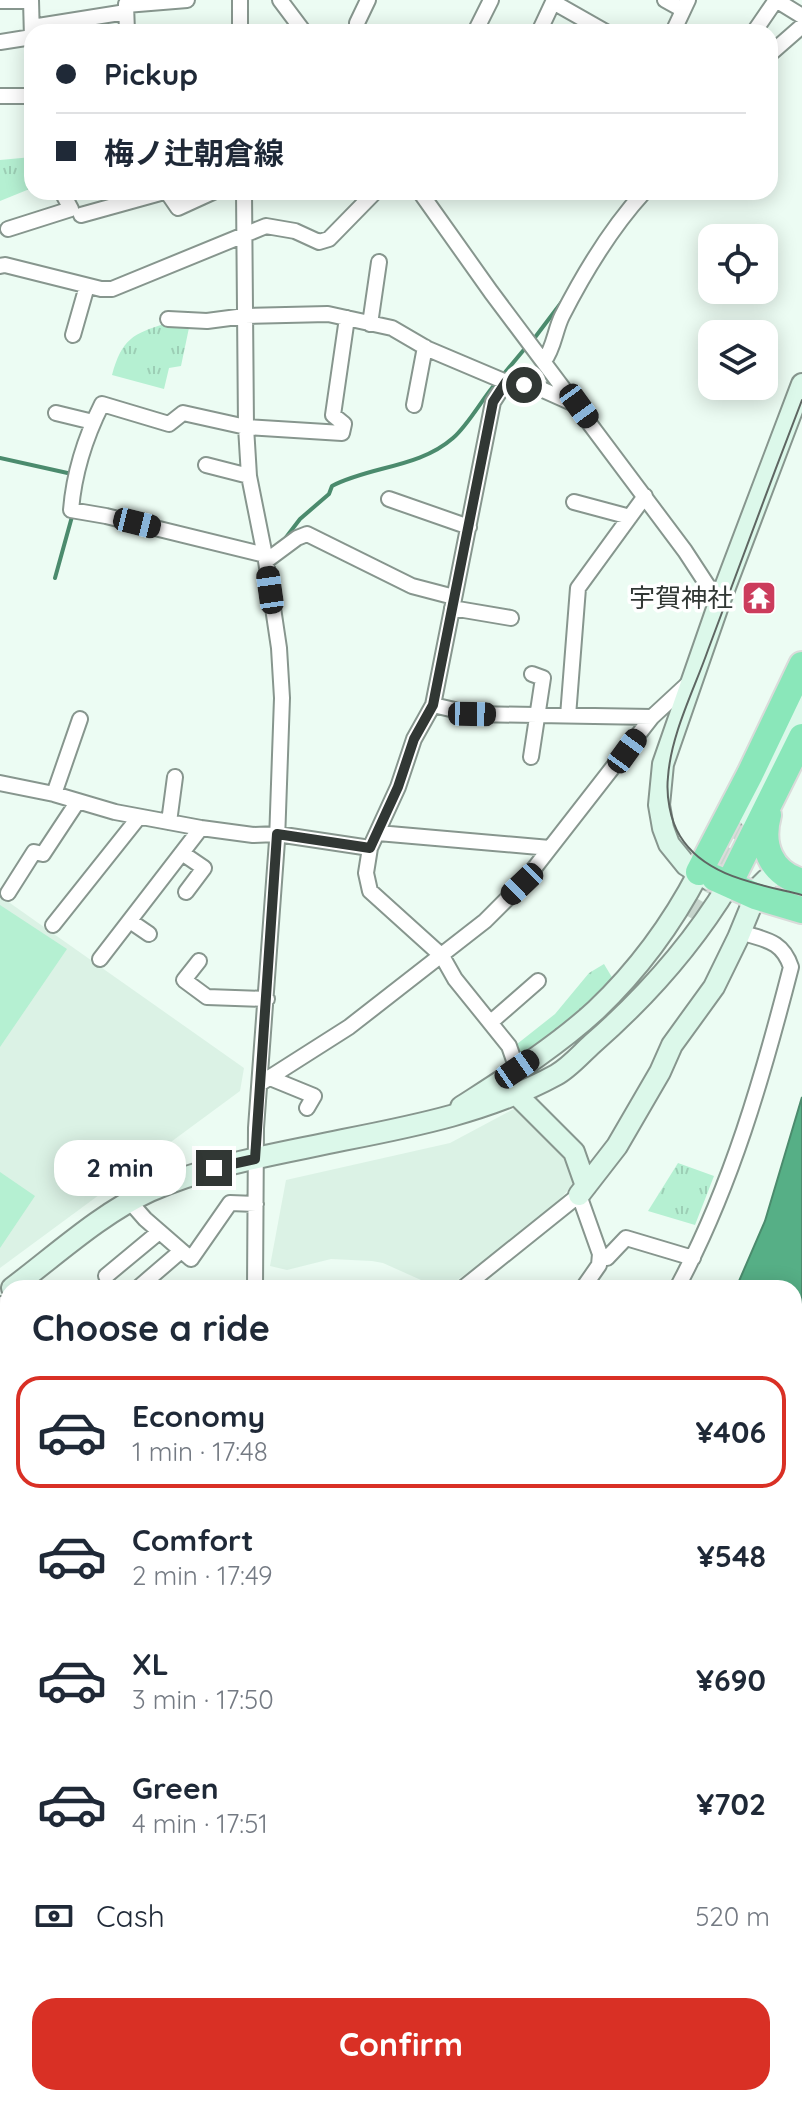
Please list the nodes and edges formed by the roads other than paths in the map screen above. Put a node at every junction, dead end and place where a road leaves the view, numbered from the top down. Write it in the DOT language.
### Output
graph roads {
  1 [pos="187,0"];
  2 [pos="240,0"];
  3 [pos="280,0"];
  4 [pos="368,0"];
  5 [pos="491,0"];
  6 [pos="665,0"];
  7 [pos="776,0"];
  8 [pos="0,1"];
  9 [pos="31,1"];
  10 [pos="554,1"];
  11 [pos="686,5"];
  12 [pos="126,6"];
  13 [pos="802,16"];
  14 [pos="32,24"];
  15 [pos="66,24"];
  16 [pos="240,24"];
  17 [pos="298,24"];
  18 [pos="357,24"];
  19 [pos="479,24"];
  20 [pos="543,24"];
  21 [pos="593,24"];
  22 [pos="677,24"];
  23 [pos="760,24"];
  24 [pos="802,26"];
  25 [pos="24,36"];
  26 [pos="0,42"];
  27 [pos="778,47"];
  28 [pos="0,96"];
  29 [pos="24,96"];
  30 [pos="66,200"];
  31 [pos="136,200"];
  32 [pos="172,200"];
  33 [pos="196,200"];
  34 [pos="244,200"];
  35 [pos="367,200"];
  36 [pos="426,200"];
  37 [pos="637,200"];
  38 [pos="81,215"];
  39 [pos="8,229"];
  40 [pos="245,233"];
  41 [pos="379,262"];
  42 [pos="0,266"];
  43 [pos="87,286"];
  44 [pos="245,316"];
  45 [pos="347,318"];
  46 [pos="168,319"];
  47 [pos="370,324"];
  48 [pos="73,335"];
  49 [pos="425,347"];
  50 [pos="544,361"];
  51 [pos="501,380"];
  52 [pos="802,384"];
  53 [pos="414,405"];
  54 [pos="579,406"];
  55 [pos="56,413"];
  56 [pos="93,422"];
  57 [pos="246,427"];
  58 [pos="206,465"];
  59 [pos="249,476"];
  60 [pos="645,496"];
  61 [pos="389,499"];
  62 [pos="574,502"];
  63 [pos="630,517"];
  64 [pos="469,527"];
  65 [pos="266,558"];
  66 [pos="453,602"];
  67 [pos="719,603"];
  68 [pos="511,618"];
  69 [pos="802,665"];
  70 [pos="532,674"];
  71 [pos="693,679"];
  72 [pos="802,703"];
  73 [pos="433,705"];
  74 [pos="538,716"];
  75 [pos="568,716"];
  76 [pos="652,717"];
  77 [pos="80,719"];
  78 [pos="802,737"];
  79 [pos="531,757"];
  80 [pos="175,777"];
  81 [pos="0,783"];
  82 [pos="774,792"];
  83 [pos="54,794"];
  84 [pos="78,801"];
  85 [pos="748,816"];
  86 [pos="139,817"];
  87 [pos="169,822"];
  88 [pos="201,828"];
  89 [pos="378,833"];
  90 [pos="277,834"];
  91 [pos="370,848"];
  92 [pos="550,848"];
  93 [pos="182,853"];
  94 [pos="699,872"];
  95 [pos="790,878"];
  96 [pos="726,888"];
  97 [pos="186,892"];
  98 [pos="8,893"];
  99 [pos="755,896"];
  100 [pos="796,908"];
  101 [pos="691,918"];
  102 [pos="130,921"];
  103 [pos="53,925"];
  104 [pos="740,932"];
  105 [pos="149,934"];
  106 [pos="442,956"];
  107 [pos="100,959"];
  108 [pos="199,961"];
  109 [pos="538,981"];
  110 [pos="267,999"];
  111 [pos="491,1022"];
  112 [pos="517,1069"];
  113 [pos="266,1081"];
  114 [pos="516,1094"];
  115 [pos="491,1096"];
  116 [pos="307,1108"];
  117 [pos="255,1159"];
  118 [pos="582,1191"];
  119 [pos="131,1203"];
  120 [pos="256,1204"];
  121 [pos="159,1232"];
  122 [pos="181,1251"];
  123 [pos="600,1257"];
  124 [pos="693,1258"];
  125 [pos="106,1276"];
  126 [pos="24,1280"];
  127 [pos="147,1280"];
  128 [pos="255,1280"];
  129 [pos="473,1280"];
  130 [pos="589,1280"];
  131 [pos="681,1280"];
  1 -- 12 [label="street"];
  2 -- 16 [label="street"];
  3 -- 17 [label="street"];
  4 -- 18 [label="street"];
  5 -- 19 [label="street"];
  6 -- 11 [label="street"];
  7 -- 13 [label="street"];
  7 -- 23 [label="street"];
  8 -- 9 [label="street"];
  9 -- 14 [label="street"];
  10 -- 20 [label="street"];
  10 -- 21 [label="street"];
  11 -- 22 [label="street"];
  12 -- 15 [label="street"];
  24 -- 27 [label="street"];
  25 -- 26 [label="street"];
  28 -- 29 [label="street"];
  30 -- 39 [label="street"];
  31 -- 38 [label="street"];
  32 -- 33 [label="street"];
  34 -- 40 [label="street"];
  35 -- 40 [label="street"];
  36 -- 50 [label="street"];
  37 -- 50 [label="street"];
  40 -- 43 [label="street"];
  40 -- 44 [label="street"];
  41 -- 47 [label="street"];
  42 -- 43 [label="street"];
  43 -- 48 [label="street"];
  44 -- 45 [label="street"];
  44 -- 46 [label="street"];
  44 -- 57 [label="street"];
  45 -- 47 [label="street"];
  45 -- 57 [label="street"];
  47 -- 49 [label="street"];
  49 -- 51 [label="street"];
  49 -- 53 [label="street"];
  50 -- 54 [label="street"];
  51 -- 54 [label="street"];
  51 -- 64 [label="street"];
  52 -- 67 [label="main road"];
  54 -- 60 [label="street"];
  55 -- 56 [label="street"];
  56 -- 57 [label="street"];
  56 -- 65 [label="street"];
  57 -- 59 [label="street"];
  58 -- 59 [label="street"];
  59 -- 65 [label="street"];
  60 -- 63 [label="street"];
  60 -- 67 [label="street"];
  61 -- 64 [label="street"];
  62 -- 63 [label="street"];
  63 -- 75 [label="street"];
  64 -- 66 [label="street"];
  65 -- 66 [label="street"];
  65 -- 90 [label="street"];
  66 -- 68 [label="street"];
  66 -- 73 [label="street"];
  67 -- 71 [label="main road"];
  69 -- 94 [label="highway"];
  70 -- 74 [label="street"];
  71 -- 76 [label="street"];
  71 -- 94 [label="main road"];
  72 -- 85 [label="main road"];
  73 -- 74 [label="street"];
  73 -- 89 [label="street"];
  74 -- 75 [label="street"];
  74 -- 79 [label="street"];
  75 -- 76 [label="street"];
  76 -- 92 [label="street"];
  77 -- 83 [label="street"];
  78 -- 82 [label="highway"];
  80 -- 87 [label="street"];
  81 -- 83 [label="street"];
  82 -- 95 [label="highway"];
  82 -- 96 [label="highway"];
  83 -- 84 [label="street"];
  84 -- 86 [label="street"];
  84 -- 98 [label="street"];
  86 -- 87 [label="street"];
  86 -- 103 [label="street"];
  87 -- 88 [label="street"];
  88 -- 90 [label="street"];
  88 -- 93 [label="street"];
  89 -- 91 [label="street"];
  89 -- 92 [label="street"];
  90 -- 91 [label="street"];
  90 -- 110 [label="street"];
  91 -- 106 [label="street"];
  92 -- 106 [label="street"];
  93 -- 97 [label="street"];
  93 -- 102 [label="street"];
  94 -- 96 [label="highway"];
  94 -- 112 [label="main road"];
  95 -- 96 [label="highway"];
  95 -- 99 [label="main road"];
  96 -- 99 [label="highway"];
  96 -- 114 [label="main road"];
  99 -- 100 [label="highway"];
  99 -- 104 [label="main road"];
  101 -- 115 [label="main road"];
  102 -- 105 [label="street"];
  102 -- 107 [label="street"];
  104 -- 118 [label="main road"];
  104 -- 124 [label="street"];
  106 -- 111 [label="street"];
  106 -- 113 [label="street"];
  108 -- 110 [label="street"];
  109 -- 111 [label="street"];
  110 -- 113 [label="street"];
  111 -- 112 [label="street"];
  112 -- 115 [label="main road"];
  113 -- 116 [label="street"];
  113 -- 117 [label="street"];
  114 -- 115 [label="main road"];
  114 -- 118 [label="main road"];
  115 -- 117 [label="main road"];
  117 -- 119 [label="main road"];
  117 -- 120 [label="street"];
  118 -- 123 [label="street"];
  118 -- 129 [label="street"];
  119 -- 121 [label="street"];
  119 -- 126 [label="main road"];
  120 -- 122 [label="street"];
  120 -- 128 [label="street"];
  121 -- 122 [label="street"];
  121 -- 125 [label="street"];
  122 -- 127 [label="street"];
  123 -- 124 [label="street"];
  123 -- 130 [label="street"];
  124 -- 131 [label="street"];
}
